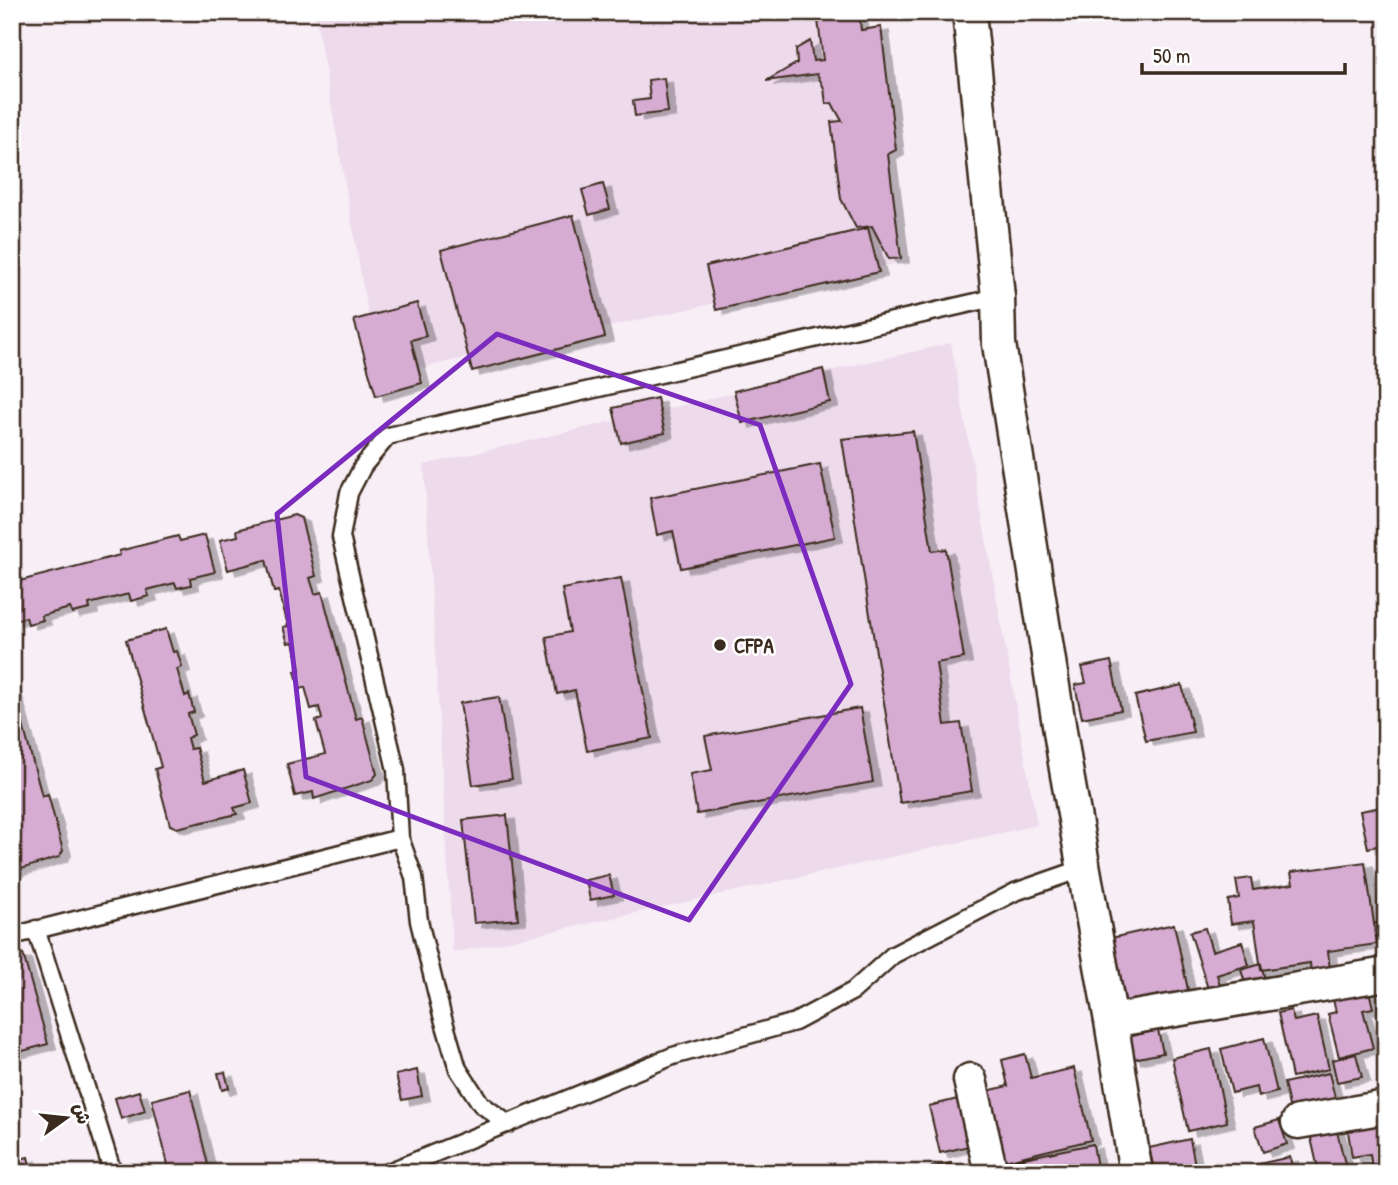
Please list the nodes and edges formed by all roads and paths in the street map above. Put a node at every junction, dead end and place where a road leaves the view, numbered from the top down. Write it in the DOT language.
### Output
graph roads {
  1 [pos="969,12"];
  2 [pos="998,298"];
  3 [pos="400,838"];
  4 [pos="1084,868"];
  5 [pos="36,929"];
  6 [pos="12,936"];
  7 [pos="1386,974"];
  8 [pos="1111,1021"];
  9 [pos="970,1080"];
  10 [pos="1386,1107"];
  11 [pos="1297,1122"];
  12 [pos="508,1124"];
  13 [pos="113,1173"];
  14 [pos="386,1173"];
  15 [pos="991,1173"];
  16 [pos="1136,1173"];
  1 -- 2 [label="street"];
  2 -- 3 [label="lane"];
  2 -- 4 [label="street"];
  3 -- 5 [label="lane"];
  3 -- 12 [label="lane"];
  4 -- 8 [label="street"];
  4 -- 12 [label="lane"];
  5 -- 6 [label="lane"];
  5 -- 13 [label="lane"];
  7 -- 8 [label="street"];
  8 -- 16 [label="street"];
  9 -- 15 [label="street"];
  10 -- 11 [label="street"];
  12 -- 14 [label="lane"];
}
